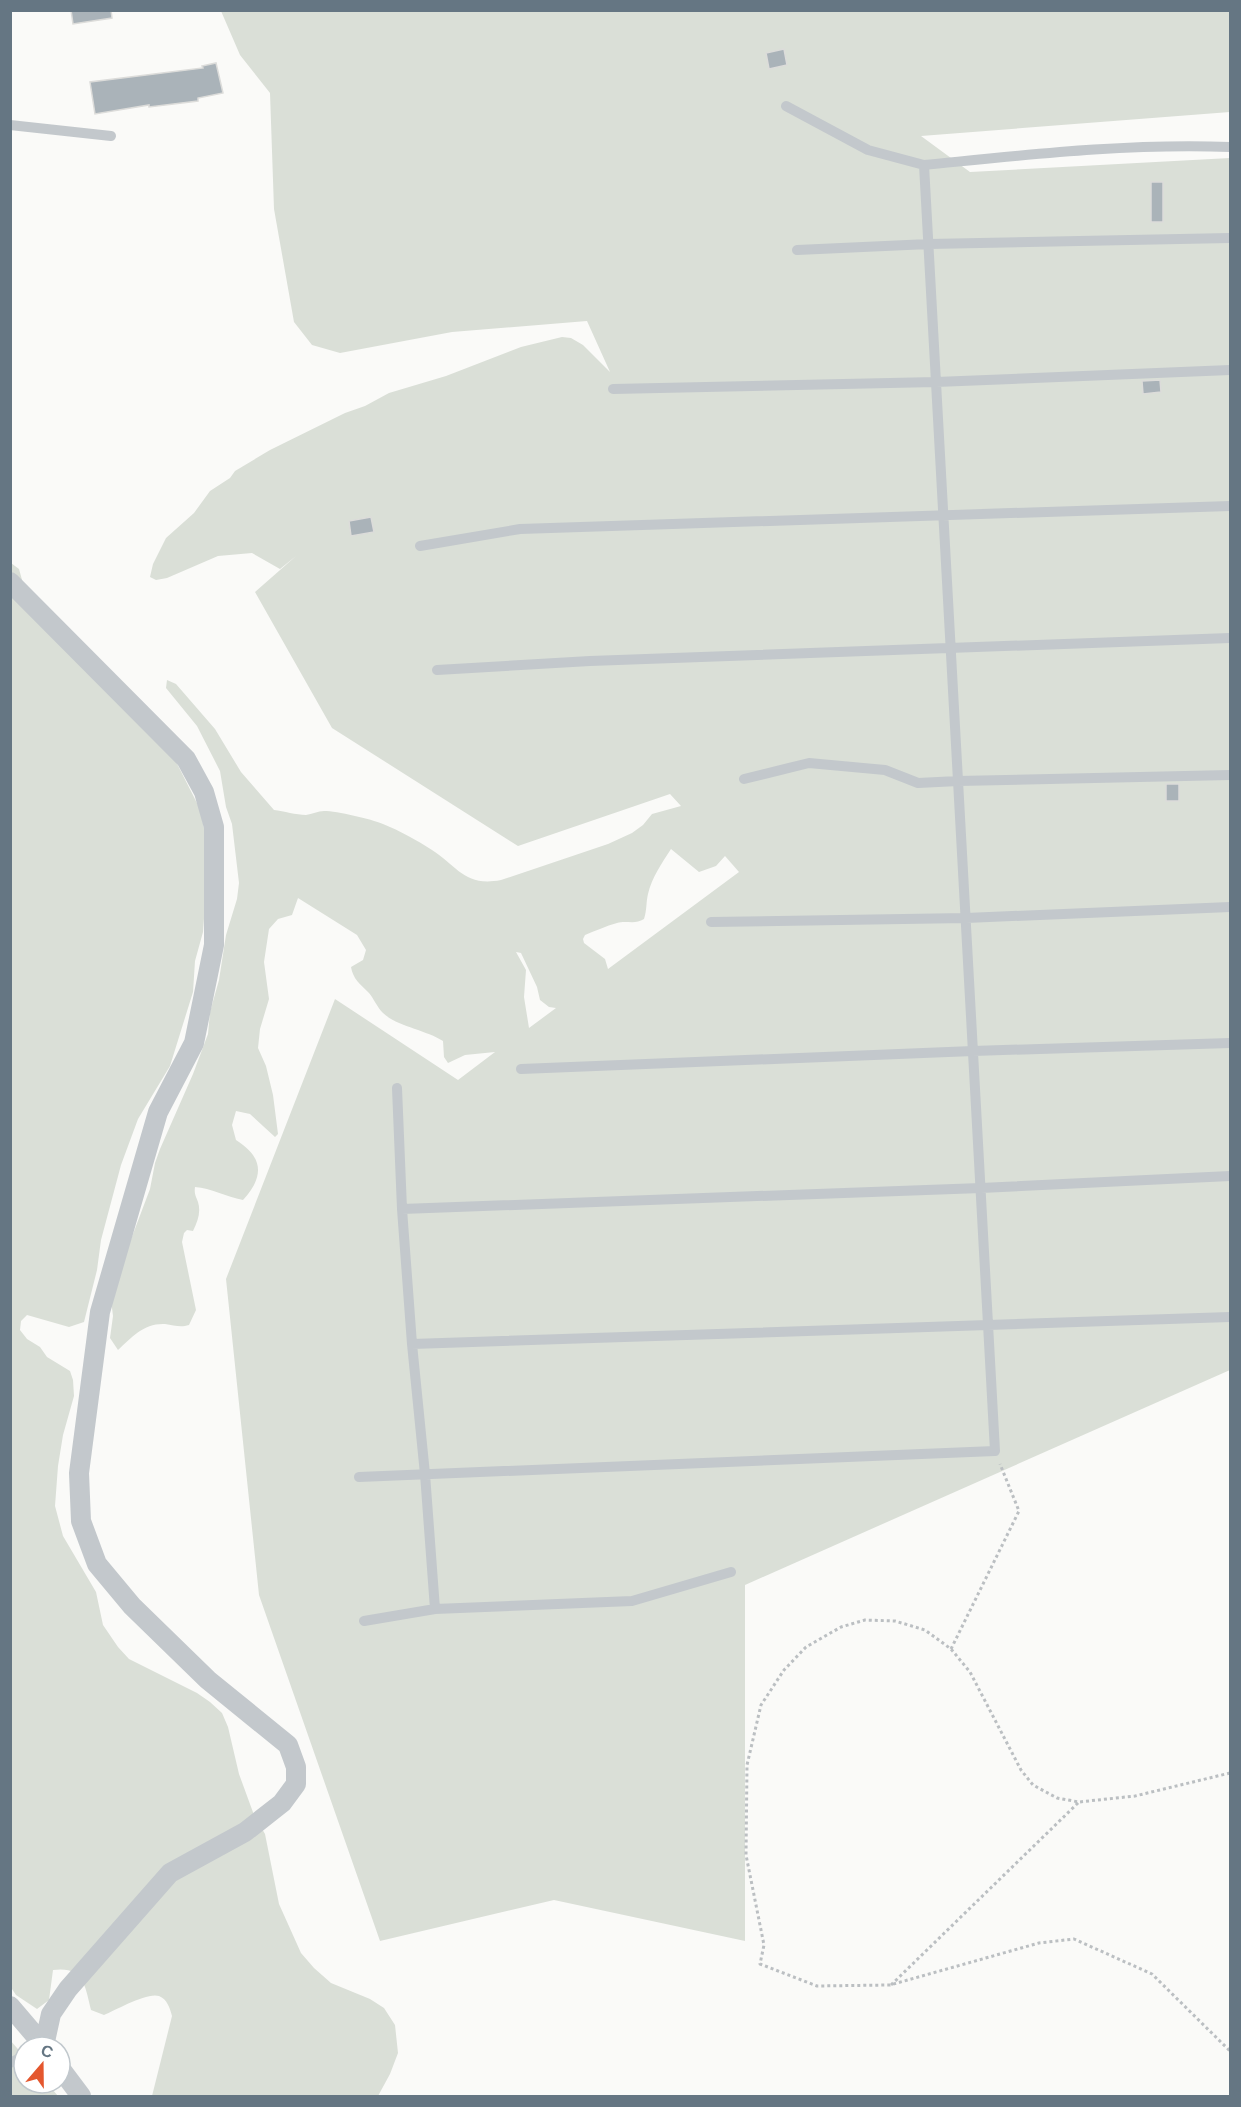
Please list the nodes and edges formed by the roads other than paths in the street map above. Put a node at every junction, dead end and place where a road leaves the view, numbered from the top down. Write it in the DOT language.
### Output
graph roads {
  1 [pos="786,106"];
  2 [pos="10,125"];
  3 [pos="111,136"];
  4 [pos="1230,147"];
  5 [pos="924,165"];
  6 [pos="1230,238"];
  7 [pos="929,244"];
  8 [pos="797,250"];
  9 [pos="1230,370"];
  10 [pos="936,382"];
  11 [pos="614,389"];
  12 [pos="1230,506"];
  13 [pos="944,516"];
  14 [pos="420,546"];
  15 [pos="10,582"];
  16 [pos="1230,638"];
  17 [pos="951,648"];
  18 [pos="438,670"];
  19 [pos="1230,775"];
  20 [pos="744,779"];
  21 [pos="958,781"];
  22 [pos="1230,907"];
  23 [pos="966,918"];
  24 [pos="711,922"];
  25 [pos="1230,1043"];
  26 [pos="973,1051"];
  27 [pos="520,1069"];
  28 [pos="397,1088"];
  29 [pos="1230,1176"];
  30 [pos="981,1188"];
  31 [pos="402,1209"];
  32 [pos="1230,1317"];
  33 [pos="988,1324"];
  34 [pos="412,1344"];
  35 [pos="425,1474"];
  36 [pos="359,1477"];
  37 [pos="731,1572"];
  38 [pos="435,1609"];
  39 [pos="364,1621"];
  40 [pos="10,2006"];
  41 [pos="34,2035"];
  42 [pos="47,2035"];
  43 [pos="72,2085"];
  44 [pos="81,2097"];
  1 -- 5 [label="lane"];
  2 -- 3 [label="lane"];
  4 -- 5 [label="lane"];
  5 -- 7 [label="lane"];
  6 -- 7 [label="lane"];
  7 -- 8 [label="lane"];
  7 -- 10 [label="lane"];
  9 -- 10 [label="lane"];
  10 -- 11 [label="lane"];
  10 -- 13 [label="lane"];
  12 -- 13 [label="lane"];
  13 -- 14 [label="lane"];
  13 -- 17 [label="lane"];
  15 -- 42 [label="street"];
  16 -- 17 [label="lane"];
  17 -- 18 [label="lane"];
  17 -- 21 [label="lane"];
  19 -- 21 [label="lane"];
  20 -- 21 [label="lane"];
  21 -- 23 [label="lane"];
  22 -- 23 [label="lane"];
  23 -- 24 [label="lane"];
  23 -- 26 [label="lane"];
  25 -- 26 [label="lane"];
  26 -- 27 [label="lane"];
  26 -- 30 [label="lane"];
  28 -- 31 [label="lane"];
  29 -- 30 [label="lane"];
  30 -- 31 [label="lane"];
  30 -- 33 [label="lane"];
  31 -- 34 [label="lane"];
  32 -- 33 [label="lane"];
  33 -- 34 [label="lane"];
  33 -- 35 [label="lane"];
  34 -- 35 [label="lane"];
  35 -- 36 [label="lane"];
  35 -- 38 [label="lane"];
  37 -- 38 [label="lane"];
  38 -- 39 [label="lane"];
  40 -- 41 [label="street"];
  43 -- 44 [label="street"];
}
